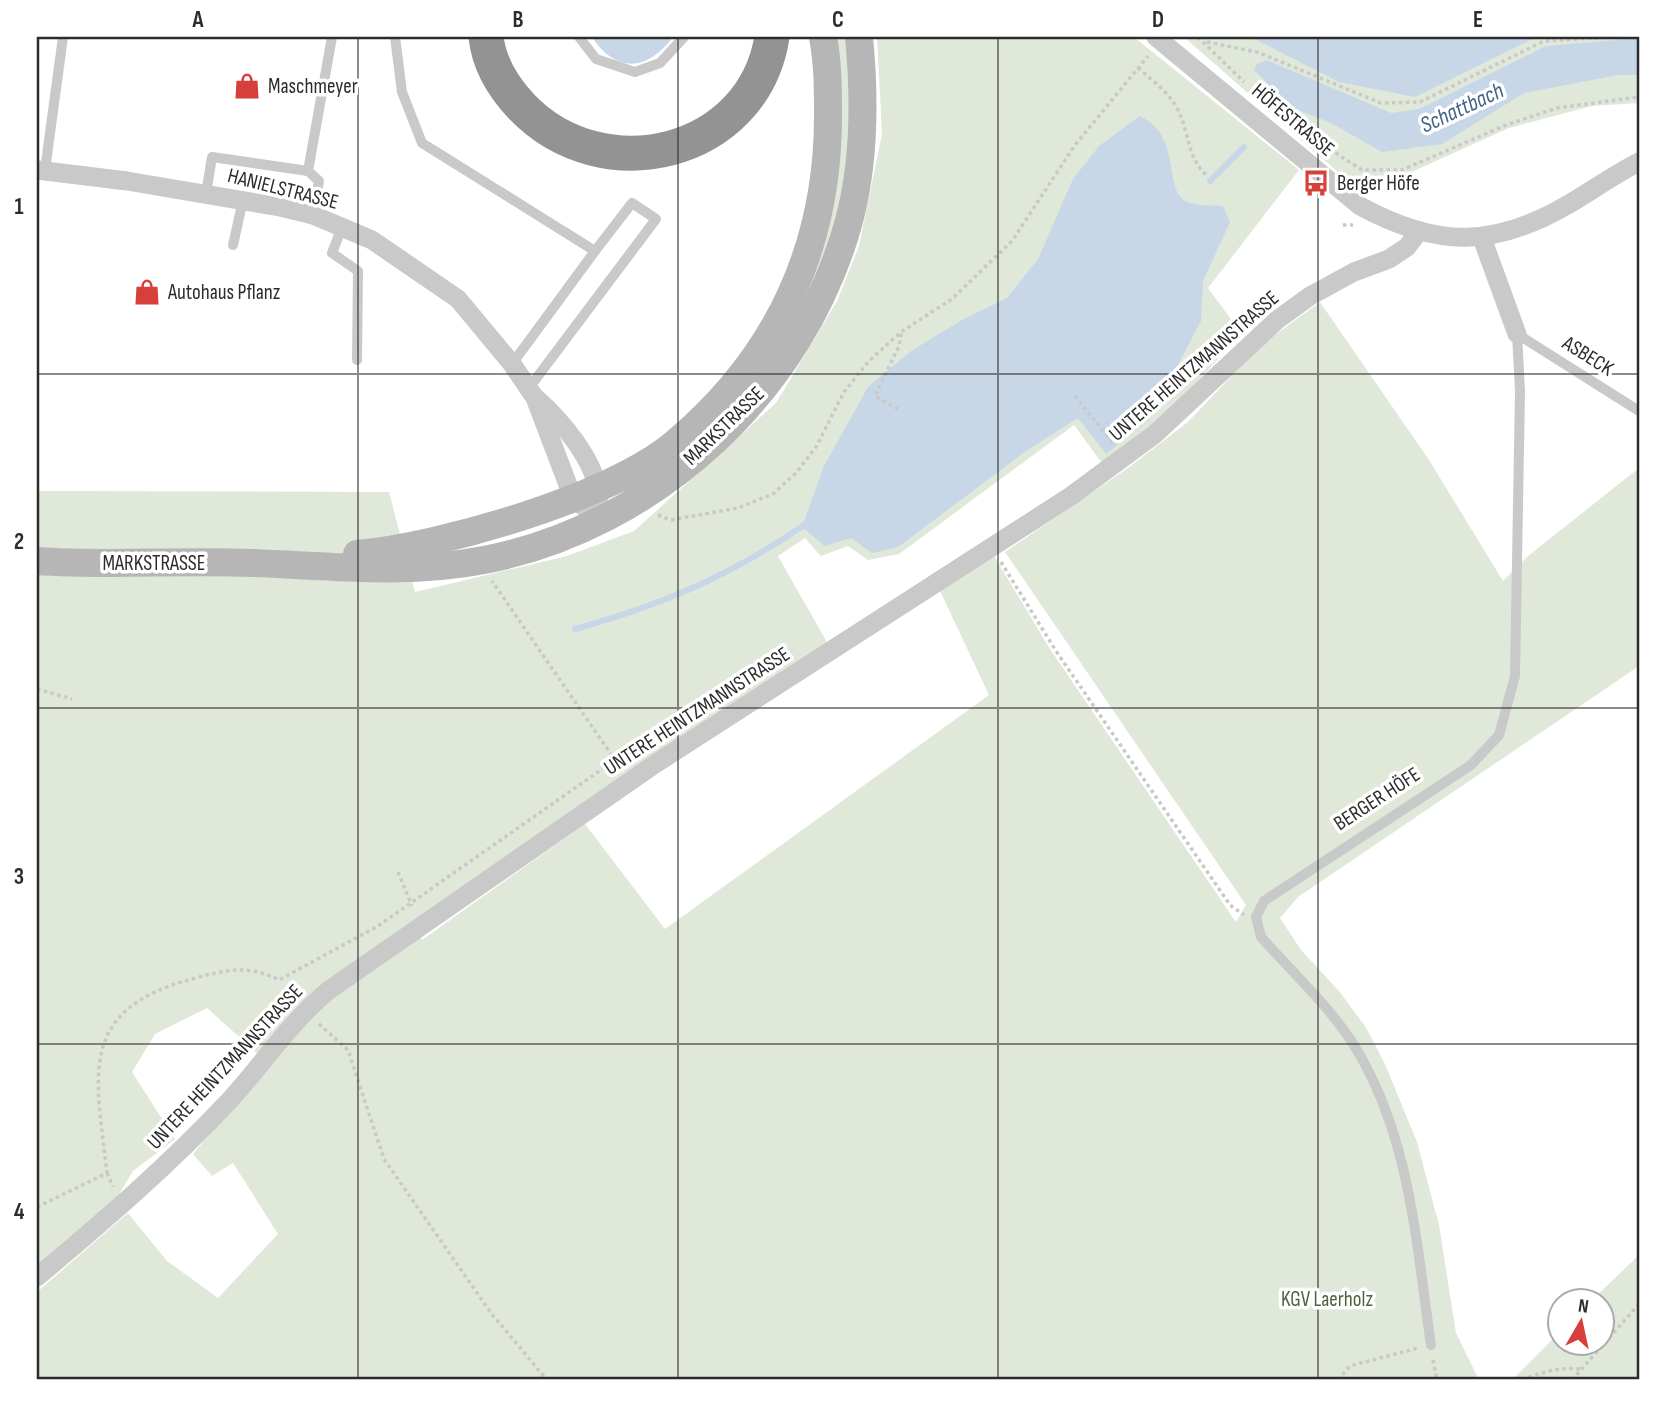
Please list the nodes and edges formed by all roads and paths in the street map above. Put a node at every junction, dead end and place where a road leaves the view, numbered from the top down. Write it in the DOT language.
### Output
graph roads {
  1 [pos="63,37"];
  2 [pos="332,37"];
  3 [pos="396,37"];
  4 [pos="486,37"];
  5 [pos="579,37"];
  6 [pos="684,37"];
  7 [pos="772,37"];
  8 [pos="823,37"];
  9 [pos="859,37"];
  10 [pos="1156,37"];
  11 [pos="1198,37"];
  12 [pos="1611,37"];
  13 [pos="1205,42"];
  14 [pos="1249,87"];
  15 [pos="1639,97"];
  16 [pos="1303,131"];
  17 [pos="1639,162"];
  18 [pos="41,170"];
  19 [pos="308,170"];
  20 [pos="1207,176"];
  21 [pos="206,194"];
  22 [pos="243,200"];
  23 [pos="313,215"];
  24 [pos="342,226"];
  25 [pos="1419,231"];
  26 [pos="1482,239"];
  27 [pos="233,245"];
  28 [pos="595,251"];
  29 [pos="901,331"];
  30 [pos="1517,334"];
  31 [pos="357,360"];
  32 [pos="512,363"];
  33 [pos="532,393"];
  34 [pos="1075,396"];
  35 [pos="898,409"];
  36 [pos="1639,411"];
  37 [pos="1125,458"];
  38 [pos="586,493"];
  39 [pos="642,496"];
  40 [pos="601,521"];
  41 [pos="483,560"];
  42 [pos="44,562"];
  43 [pos="250,563"];
  44 [pos="1006,569"];
  45 [pos="37,689"];
  46 [pos="72,699"];
  47 [pos="398,872"];
  48 [pos="412,904"];
  49 [pos="1230,905"];
  50 [pos="423,926"];
  51 [pos="304,1011"];
  52 [pos="37,1207"];
  53 [pos="37,1277"];
  54 [pos="1639,1304"];
  55 [pos="1431,1345"];
  56 [pos="1580,1369"];
  57 [pos="547,1380"];
  58 [pos="1338,1380"];
  59 [pos="1437,1380"];
  60 [pos="1522,1380"];
  61 [pos="1572,1380"];
  1 -- 18 [label="lane"];
  2 -- 19 [label="lane"];
  3 -- 28 [label="lane"];
  4 -- 7 [label="highway"];
  5 -- 6 [label="lane"];
  8 -- 38 [label="main road, MARKSTRASSE"];
  9 -- 39 [label="main road, MARKSTRASSE"];
  10 -- 25 [label="street, HÖFESTRASSE"];
  11 -- 13 [label="path"];
  12 -- 13 [label="path"];
  13 -- 14 [label="path"];
  15 -- 16 [label="path"];
  17 -- 26 [label="street, HÖFESTRASSE"];
  18 -- 21 [label="street, HANIELSTRASSE"];
  19 -- 21 [label="lane"];
  19 -- 23 [label="lane"];
  20 -- 29 [label="path"];
  21 -- 22 [label="street, HANIELSTRASSE"];
  22 -- 23 [label="street, HANIELSTRASSE"];
  22 -- 27 [label="lane"];
  23 -- 24 [label="street, HANIELSTRASSE"];
  24 -- 31 [label="lane"];
  24 -- 32 [label="street, HANIELSTRASSE"];
  25 -- 26 [label="street, HÖFESTRASSE"];
  25 -- 37 [label="street, UNTERE HEINTZMANNSTRASSE"];
  26 -- 30 [label="street, BERGER HÖFE"];
  28 -- 32 [label="lane"];
  28 -- 33 [label="lane"];
  29 -- 35 [label="path"];
  29 -- 39 [label="path"];
  30 -- 36 [label="lane, ASBECK"];
  30 -- 55 [label="lane, BERGER HÖFE"];
  32 -- 33 [label="street, HANIELSTRASSE"];
  33 -- 38 [label="street, HANIELSTRASSE"];
  33 -- 38 [label="street, HANIELSTRASSE"];
  34 -- 37 [label="path"];
  37 -- 50 [label="street, UNTERE HEINTZMANNSTRASSE"];
  38 -- 40 [label="street, HANIELSTRASSE"];
  38 -- 43 [label="main road, MARKSTRASSE"];
  39 -- 40 [label="main road, MARKSTRASSE"];
  40 -- 41 [label="main road, MARKSTRASSE"];
  41 -- 43 [label="main road, MARKSTRASSE"];
  41 -- 48 [label="path"];
  42 -- 43 [label="main road, MARKSTRASSE"];
  44 -- 49 [label="path"];
  45 -- 46 [label="path"];
  47 -- 48 [label="path"];
  48 -- 50 [label="path"];
  48 -- 52 [label="path"];
  50 -- 51 [label="street, UNTERE HEINTZMANNSTRASSE"];
  51 -- 53 [label="street, UNTERE HEINTZMANNSTRASSE"];
  51 -- 57 [label="path"];
  54 -- 56 [label="path"];
  55 -- 58 [label="path"];
  55 -- 59 [label="path"];
  56 -- 60 [label="path"];
  56 -- 61 [label="path"];
}
